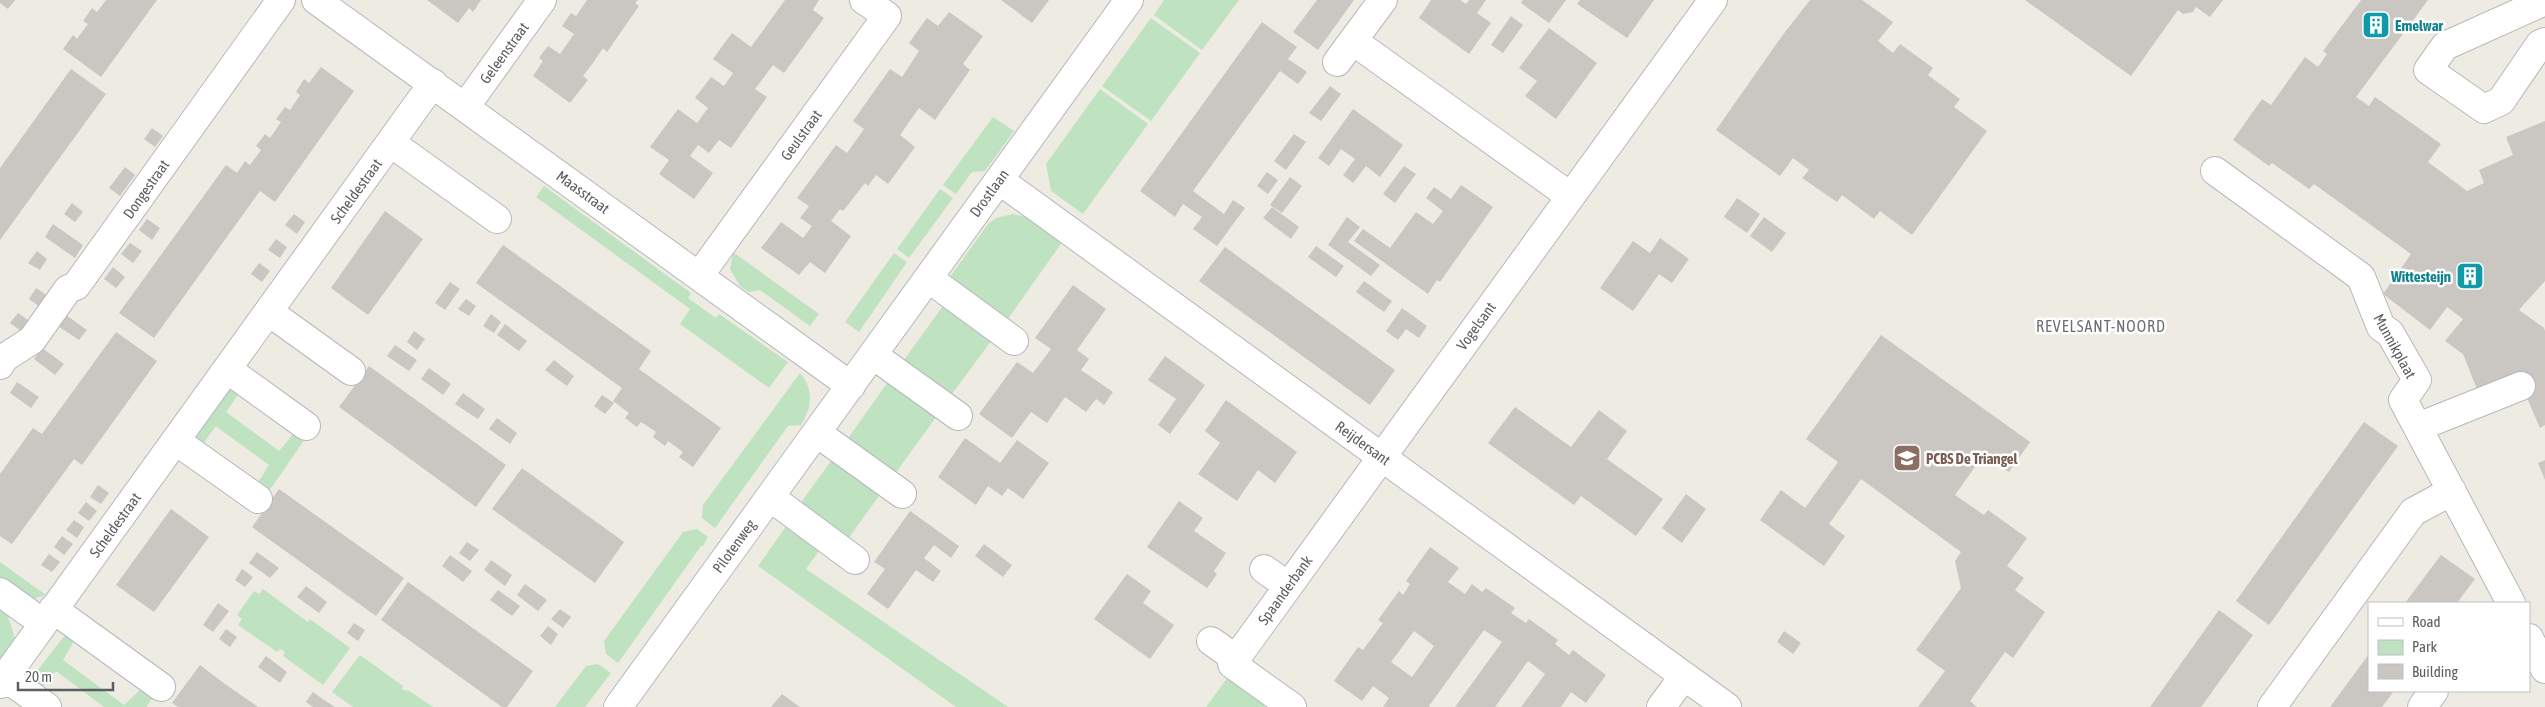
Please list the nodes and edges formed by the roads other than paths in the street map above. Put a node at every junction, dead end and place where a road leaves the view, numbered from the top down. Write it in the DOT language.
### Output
graph roads {
  1 [pos="281,0"];
  2 [pos="316,0"];
  3 [pos="542,0"];
  4 [pos="864,0"];
  5 [pos="1129,0"];
  6 [pos="1383,0"];
  7 [pos="1713,0"];
  8 [pos="2545,0"];
  9 [pos="2545,42"];
  10 [pos="433,83"];
  11 [pos="465,107"];
  12 [pos="390,143"];
  13 [pos="2215,171"];
  14 [pos="999,180"];
  15 [pos="1570,196"];
  16 [pos="497,219"];
  17 [pos="699,276"];
  18 [pos="928,278"];
  19 [pos="269,312"];
  20 [pos="1014,340"];
  21 [pos="873,355"];
  22 [pos="10,356"];
  23 [pos="227,369"];
  24 [pos="351,371"];
  25 [pos="851,386"];
  26 [pos="2521,386"];
  27 [pos="958,416"];
  28 [pos="306,426"];
  29 [pos="2418,427"];
  30 [pos="817,432"];
  31 [pos="176,441"];
  32 [pos="1382,457"];
  33 [pos="2452,491"];
  34 [pos="902,494"];
  35 [pos="770,497"];
  36 [pos="258,499"];
  37 [pos="855,560"];
  38 [pos="1264,569"];
  39 [pos="1288,586"];
  40 [pos="0,592"];
  41 [pos="2510,602"];
  42 [pos="48,616"];
  43 [pos="1211,640"];
  44 [pos="2530,640"];
  45 [pos="1236,659"];
  46 [pos="2545,669"];
  47 [pos="1684,676"];
  48 [pos="2,678"];
  49 [pos="161,687"];
  50 [pos="2433,692"];
  51 [pos="47,707"];
  52 [pos="618,707"];
  53 [pos="1292,707"];
  54 [pos="1661,707"];
  55 [pos="1727,707"];
  56 [pos="2272,707"];
  57 [pos="2422,707"];
  1 -- 22 [label="street, Dongestraat"];
  2 -- 10 [label="street, Maasstraat"];
  3 -- 11 [label="street, Geleenstraat"];
  4 -- 17 [label="street, Geulstraat"];
  5 -- 14 [label="street, Drostlaan"];
  6 -- 15 [label="street"];
  7 -- 15 [label="street, Vogelsant"];
  8 -- 9 [label="street"];
  10 -- 11 [label="street, Maasstraat"];
  10 -- 12 [label="street, Scheldestraat"];
  11 -- 17 [label="street, Maasstraat"];
  12 -- 16 [label="street, Scheldestraat"];
  12 -- 19 [label="street, Scheldestraat"];
  13 -- 29 [label="street, Munnikplaat"];
  14 -- 18 [label="street, Drostlaan"];
  14 -- 32 [label="street, Reijdersant"];
  15 -- 32 [label="street, Vogelsant"];
  17 -- 25 [label="street, Maasstraat"];
  18 -- 20 [label="street"];
  18 -- 21 [label="street, Drostlaan"];
  19 -- 23 [label="street, Scheldestraat"];
  19 -- 24 [label="street"];
  21 -- 25 [label="street, Drostlaan"];
  21 -- 27 [label="street"];
  23 -- 28 [label="street"];
  23 -- 31 [label="street, Scheldestraat"];
  25 -- 30 [label="street, Pilotenweg"];
  26 -- 29 [label="street"];
  29 -- 33 [label="street, Munnikplaat"];
  30 -- 34 [label="street"];
  30 -- 35 [label="street, Pilotenweg"];
  31 -- 36 [label="street"];
  31 -- 42 [label="street, Scheldestraat"];
  32 -- 39 [label="street, Spaanderbank"];
  32 -- 47 [label="street, Reijdersant"];
  33 -- 41 [label="street, Munnikplaat"];
  33 -- 56 [label="street"];
  35 -- 37 [label="street"];
  35 -- 52 [label="street, Pilotenweg"];
  38 -- 39 [label="street"];
  39 -- 45 [label="street, Spaanderbank"];
  40 -- 42 [label="street"];
  42 -- 48 [label="street, Scheldestraat"];
  42 -- 49 [label="street"];
  43 -- 45 [label="street"];
  44 -- 46 [label="street"];
  45 -- 53 [label="street"];
  47 -- 54 [label="street"];
  47 -- 55 [label="street, Reijdersant"];
  48 -- 51 [label="street, Scheldestraat"];
  50 -- 57 [label="street"];
}
